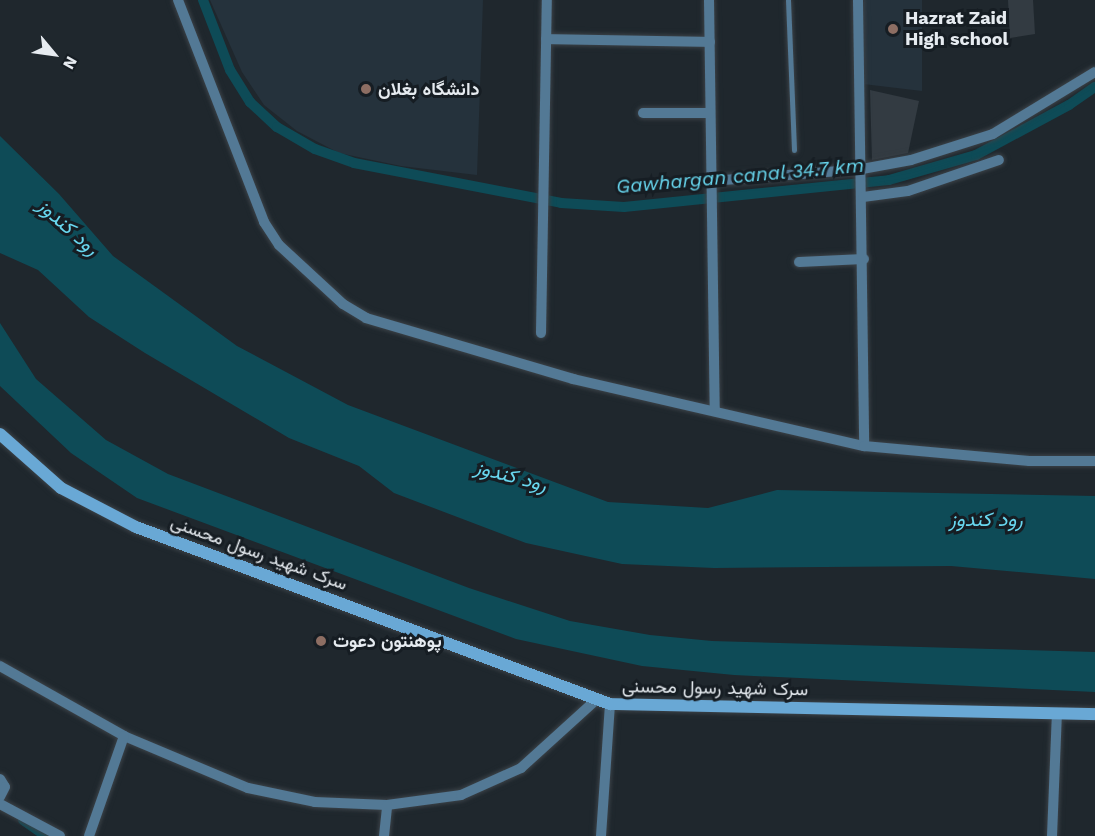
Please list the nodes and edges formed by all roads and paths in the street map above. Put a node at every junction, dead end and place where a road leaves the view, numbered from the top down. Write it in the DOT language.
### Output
graph roads {
  1 [pos="178,0"];
  2 [pos="547,0"];
  3 [pos="709,0"];
  4 [pos="788,0"];
  5 [pos="858,0"];
  6 [pos="546,39"];
  7 [pos="710,42"];
  8 [pos="1095,72"];
  9 [pos="644,113"];
  10 [pos="710,113"];
  11 [pos="794,150"];
  12 [pos="999,160"];
  13 [pos="862,168"];
  14 [pos="711,181"];
  15 [pos="863,197"];
  16 [pos="864,259"];
  17 [pos="799,262"];
  18 [pos="541,333"];
  19 [pos="715,411"];
  20 [pos="0,434"];
  21 [pos="864,446"];
  22 [pos="1095,461"];
  23 [pos="0,666"];
  24 [pos="597,699"];
  25 [pos="610,704"];
  26 [pos="1057,713"];
  27 [pos="1095,714"];
  28 [pos="124,736"];
  29 [pos="0,779"];
  30 [pos="0,797"];
  31 [pos="0,804"];
  32 [pos="387,805"];
  33 [pos="60,836"];
  34 [pos="89,836"];
  35 [pos="384,836"];
  36 [pos="601,836"];
  37 [pos="1052,836"];
  1 -- 19 [label="street"];
  2 -- 6 [label="street"];
  3 -- 7 [label="street"];
  4 -- 11 [label="lane"];
  5 -- 13 [label="street"];
  6 -- 7 [label="street"];
  6 -- 18 [label="street"];
  7 -- 10 [label="street"];
  8 -- 13 [label="street"];
  9 -- 10 [label="street"];
  10 -- 14 [label="street"];
  12 -- 15 [label="street"];
  13 -- 14 [label="street"];
  13 -- 15 [label="street"];
  14 -- 19 [label="street"];
  15 -- 16 [label="street"];
  16 -- 17 [label="street"];
  16 -- 21 [label="street"];
  19 -- 21 [label="street"];
  20 -- 24 [label="street, سرک شهید رسول محسنی"];
  21 -- 22 [label="street"];
  23 -- 28 [label="street"];
  24 -- 25 [label="street, سرک شهید رسول محسنی"];
  24 -- 32 [label="street"];
  25 -- 26 [label="street, سرک شهید رسول محسنی"];
  25 -- 36 [label="street"];
  26 -- 27 [label="street, سرک شهید رسول محسنی"];
  26 -- 37 [label="street"];
  28 -- 32 [label="street"];
  28 -- 34 [label="street"];
  29 -- 30 [label="street"];
  31 -- 33 [label="street"];
  32 -- 35 [label="street"];
}
